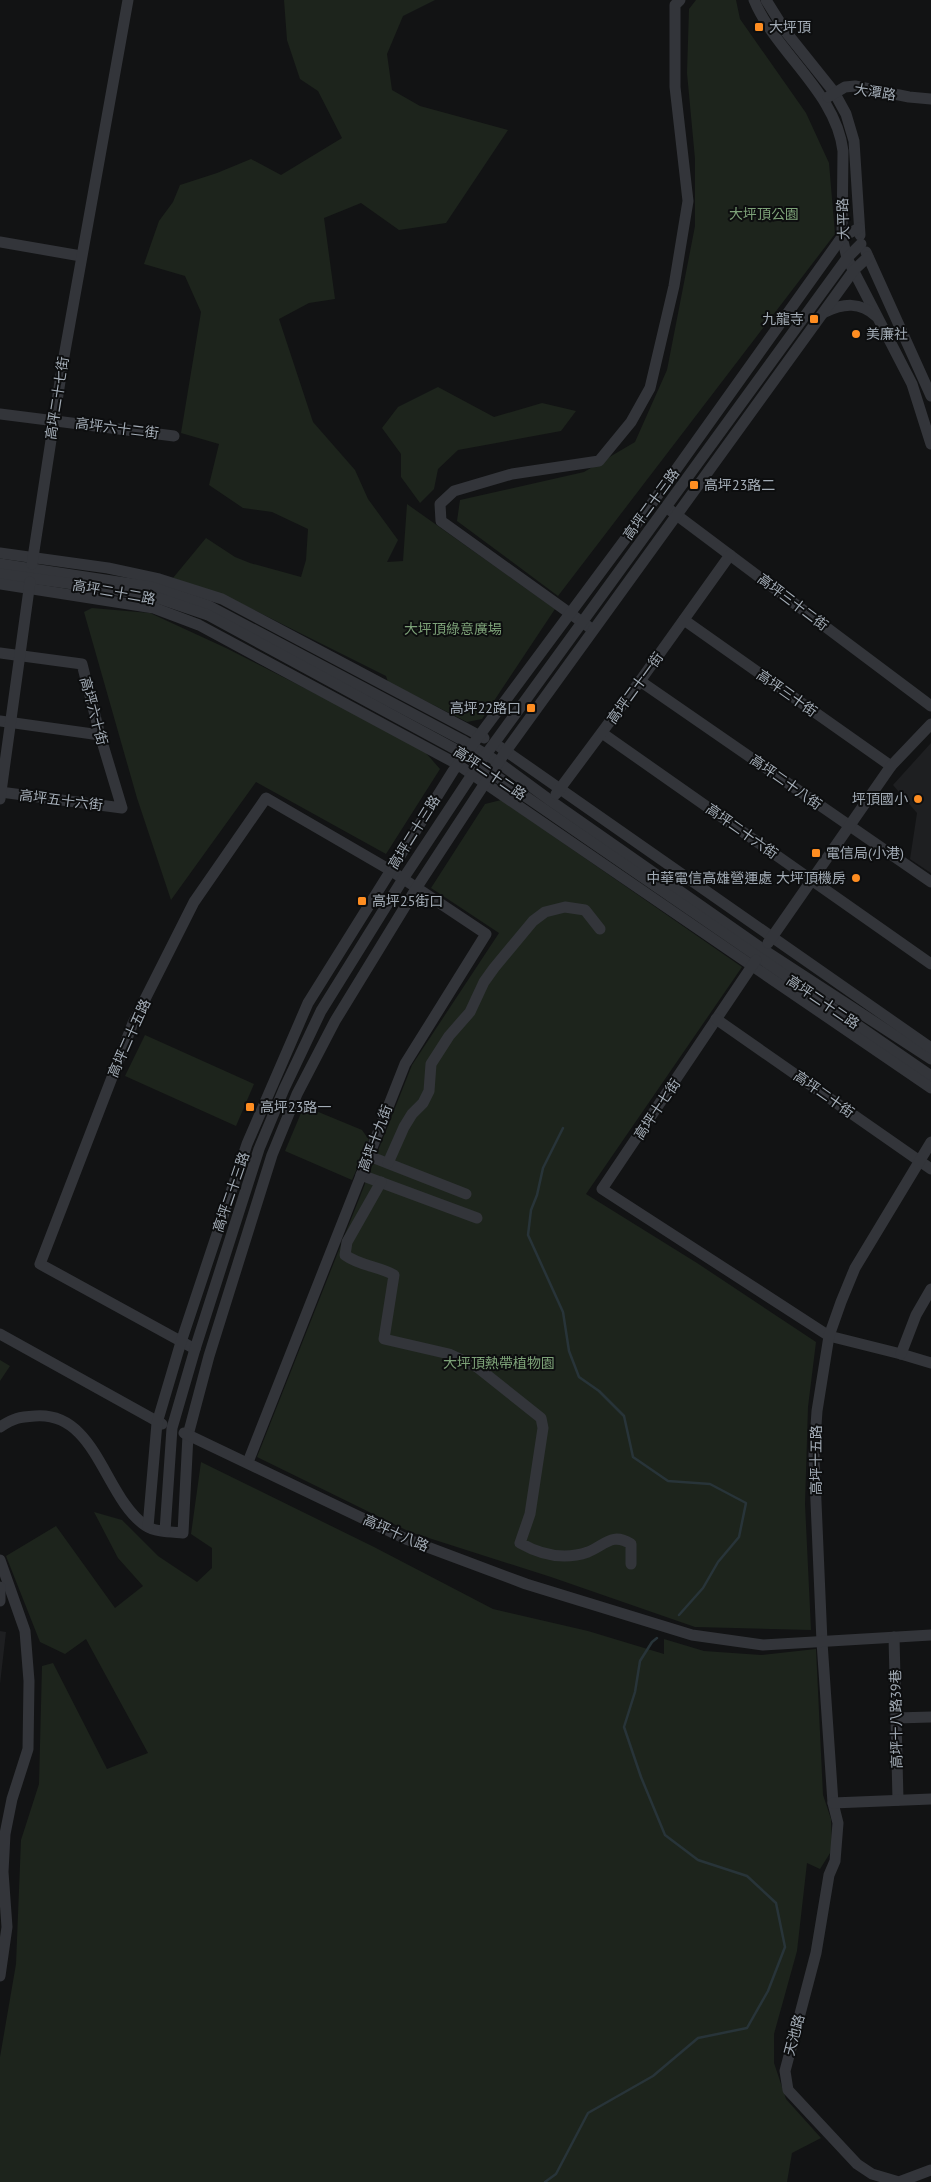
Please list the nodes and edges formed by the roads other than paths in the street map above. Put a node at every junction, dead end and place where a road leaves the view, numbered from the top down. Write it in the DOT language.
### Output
graph roads {
  1 [pos="128,0"];
  2 [pos="680,0"];
  3 [pos="754,0"];
  4 [pos="766,0"];
  5 [pos="834,92"];
  6 [pos="931,99"];
  7 [pos="822,100"];
  8 [pos="859,228"];
  9 [pos="842,237"];
  10 [pos="0,242"];
  11 [pos="861,244"];
  12 [pos="81,256"];
  13 [pos="868,257"];
  14 [pos="847,258"];
  15 [pos="854,270"];
  16 [pos="825,312"];
  17 [pos="879,319"];
  18 [pos="931,396"];
  19 [pos="0,414"];
  20 [pos="54,420"];
  21 [pos="174,436"];
  22 [pos="931,444"];
  23 [pos="655,499"];
  24 [pos="672,512"];
  25 [pos="0,553"];
  26 [pos="730,555"];
  27 [pos="0,564"];
  28 [pos="31,573"];
  29 [pos="0,574"];
  30 [pos="0,584"];
  31 [pos="570,612"];
  32 [pos="684,620"];
  33 [pos="584,622"];
  34 [pos="594,630"];
  35 [pos="0,653"];
  36 [pos="20,656"];
  37 [pos="640,681"];
  38 [pos="931,706"];
  39 [pos="5,722"];
  40 [pos="931,724"];
  41 [pos="602,733"];
  42 [pos="100,735"];
  43 [pos="479,735"];
  44 [pos="494,744"];
  45 [pos="468,749"];
  46 [pos="506,751"];
  47 [pos="487,754"];
  48 [pos="498,762"];
  49 [pos="457,764"];
  50 [pos="479,764"];
  51 [pos="891,766"];
  52 [pos="491,772"];
  53 [pos="472,774"];
  54 [pos="484,782"];
  55 [pos="559,789"];
  56 [pos="0,794"];
  57 [pos="122,808"];
  58 [pos="545,810"];
  59 [pos="849,826"];
  60 [pos="390,870"];
  61 [pos="403,879"];
  62 [pos="811,881"];
  63 [pos="931,882"];
  64 [pos="416,887"];
  65 [pos="600,930"];
  66 [pos="772,937"];
  67 [pos="758,958"];
  68 [pos="931,964"];
  69 [pos="716,1019"];
  70 [pos="931,1048"];
  71 [pos="931,1059"];
  72 [pos="931,1076"];
  73 [pos="931,1088"];
  74 [pos="931,1142"];
  75 [pos="369,1156"];
  76 [pos="919,1161"];
  77 [pos="388,1163"];
  78 [pos="931,1169"];
  79 [pos="361,1175"];
  80 [pos="381,1182"];
  81 [pos="466,1194"];
  82 [pos="477,1218"];
  83 [pos="931,1289"];
  84 [pos="0,1334"];
  85 [pos="829,1336"];
  86 [pos="181,1342"];
  87 [pos="195,1349"];
  88 [pos="901,1354"];
  89 [pos="931,1364"];
  90 [pos="156,1423"];
  91 [pos="0,1427"];
  92 [pos="172,1428"];
  93 [pos="188,1434"];
  94 [pos="248,1462"];
  95 [pos="148,1527"];
  96 [pos="165,1531"];
  97 [pos="0,1560"];
  98 [pos="631,1564"];
  99 [pos="0,1587"];
  100 [pos="0,1601"];
  101 [pos="931,1635"];
  102 [pos="894,1638"];
  103 [pos="822,1642"];
  104 [pos="931,1717"];
  105 [pos="896,1718"];
  106 [pos="931,1799"];
  107 [pos="898,1800"];
  108 [pos="833,1803"];
  109 [pos="0,1976"];
  110 [pos="931,2170"];
  1 -- 12 [label="street, 高坪二十七街"];
  2 -- 31 [label="street"];
  3 -- 7 [label="street, 大平路"];
  4 -- 5 [label="street, 大平路"];
  5 -- 6 [label="street, 大潭路"];
  5 -- 7 [label="street, 大潭路"];
  5 -- 8 [label="street, 大平路"];
  7 -- 9 [label="street, 大平路"];
  8 -- 9 [label="street, 高坪二十三路"];
  8 -- 11 [label="street, 大平路"];
  9 -- 14 [label="street, 大平路"];
  9 -- 23 [label="street, 高坪二十三路"];
  10 -- 12 [label="street"];
  11 -- 13 [label="street, 大平路"];
  11 -- 14 [label="street, 高坪二十三路"];
  12 -- 20 [label="street, 高坪二十七街"];
  13 -- 15 [label="street, 高坪二十三路"];
  13 -- 18 [label="street, 大平路"];
  14 -- 15 [label="street, 大平路"];
  14 -- 24 [label="street, 高坪二十三路"];
  15 -- 16 [label="street, 高坪二十三路"];
  15 -- 17 [label="street, 大平路"];
  16 -- 17 [label="street"];
  16 -- 24 [label="street, 高坪二十三路"];
  17 -- 22 [label="street, 大平路"];
  19 -- 20 [label="street, 高坪六十二街"];
  20 -- 21 [label="street, 高坪六十二街"];
  20 -- 28 [label="street, 高坪二十七街"];
  23 -- 24 [label="street, 高坪三十二街"];
  23 -- 31 [label="street, 高坪二十三路"];
  24 -- 26 [label="street, 高坪三十二街"];
  24 -- 33 [label="street, 高坪二十三路"];
  24 -- 34 [label="street, 高坪二十三路"];
  25 -- 28 [label="street, 高坪二十二路"];
  26 -- 32 [label="street, 高坪二十一街"];
  26 -- 38 [label="street, 高坪三十二街"];
  27 -- 28 [label="street, 高坪二十二路"];
  28 -- 29 [label="street, 高坪二十二路"];
  28 -- 30 [label="street, 高坪二十二路"];
  28 -- 36 [label="street, 高坪二十七街"];
  28 -- 43 [label="street, 高坪二十二路"];
  28 -- 45 [label="street, 高坪二十二路"];
  28 -- 49 [label="street, 高坪二十二路"];
  31 -- 33 [label="street"];
  31 -- 43 [label="street, 高坪二十三路"];
  32 -- 37 [label="street, 高坪二十一街"];
  32 -- 51 [label="street, 高坪三十街"];
  33 -- 34 [label="street"];
  33 -- 44 [label="street, 高坪二十三路"];
  34 -- 46 [label="street, 高坪二十三路"];
  35 -- 36 [label="street, 高坪六十街"];
  36 -- 39 [label="street, 高坪二十七街"];
  36 -- 42 [label="street, 高坪六十街"];
  37 -- 41 [label="street, 高坪二十一街"];
  37 -- 59 [label="street, 高坪二十八街"];
  39 -- 42 [label="street"];
  39 -- 56 [label="street, 高坪二十七街"];
  40 -- 51 [label="street, 高坪十七街"];
  41 -- 55 [label="street, 高坪二十一街"];
  41 -- 62 [label="street, 高坪二十六街"];
  42 -- 57 [label="street, 高坪六十街"];
  43 -- 44 [label="street, 高坪二十二路"];
  43 -- 45 [label="street, 高坪二十三路"];
  44 -- 46 [label="street, 高坪二十二路"];
  44 -- 47 [label="street, 高坪二十三路"];
  45 -- 47 [label="street, 高坪二十二路"];
  45 -- 49 [label="street, 高坪二十三路"];
  45 -- 50 [label="street, 高坪二十二路"];
  46 -- 48 [label="street, 高坪二十三路"];
  46 -- 55 [label="street, 高坪二十二路"];
  47 -- 48 [label="street, 高坪二十二路"];
  47 -- 50 [label="street, 高坪二十三路"];
  48 -- 52 [label="street, 高坪二十三路"];
  48 -- 58 [label="street, 高坪二十二路"];
  49 -- 53 [label="street, 高坪二十二路"];
  49 -- 60 [label="street, 高坪二十三路"];
  50 -- 52 [label="street, 高坪二十二路"];
  50 -- 53 [label="street, 高坪二十三路"];
  51 -- 59 [label="street, 高坪十七街"];
  52 -- 54 [label="street, 高坪二十三路"];
  52 -- 58 [label="street, 高坪二十二路"];
  53 -- 54 [label="street, 高坪二十二路"];
  53 -- 61 [label="street, 高坪二十三路"];
  54 -- 58 [label="street, 高坪二十二路"];
  54 -- 64 [label="street, 高坪二十三路"];
  55 -- 58 [label="street, 高坪二十一街"];
  55 -- 66 [label="street, 高坪二十二路"];
  56 -- 57 [label="street, 高坪五十六街"];
  58 -- 67 [label="street, 高坪二十二路"];
  58 -- 67 [label="street, 高坪二十二路"];
  59 -- 62 [label="street, 高坪十七街"];
  59 -- 63 [label="street, 高坪二十八街"];
  60 -- 61 [label="street, 高坪十九街"];
  60 -- 86 [label="street, 高坪二十三路"];
  60 -- 86 [label="street, 高坪二十五路"];
  61 -- 64 [label="street, 高坪十九街"];
  61 -- 87 [label="street, 高坪二十三路"];
  62 -- 66 [label="street, 高坪十七街"];
  62 -- 68 [label="street, 高坪二十六街"];
  64 -- 75 [label="street, 高坪十九街"];
  64 -- 93 [label="street, 高坪二十三路"];
  65 -- 77 [label="street"];
  66 -- 67 [label="street, 高坪十七街"];
  66 -- 70 [label="street, 高坪二十二路"];
  67 -- 69 [label="street, 高坪十七街"];
  67 -- 71 [label="street, 高坪二十二路"];
  67 -- 72 [label="street, 高坪二十二路"];
  67 -- 73 [label="street, 高坪二十二路"];
  69 -- 76 [label="street, 高坪二十街"];
  69 -- 85 [label="street, 高坪十七街"];
  74 -- 76 [label="street, 高坪十五路"];
  75 -- 77 [label="street"];
  75 -- 79 [label="street, 高坪十九街"];
  76 -- 78 [label="street, 高坪二十街"];
  76 -- 85 [label="street, 高坪十五路"];
  77 -- 81 [label="street"];
  79 -- 80 [label="street"];
  79 -- 94 [label="street, 高坪十九街"];
  80 -- 82 [label="street"];
  80 -- 98 [label="street"];
  83 -- 88 [label="street"];
  84 -- 90 [label="street, 高坪十八路"];
  85 -- 88 [label="street, 高坪十七街"];
  85 -- 103 [label="street, 高坪十五路"];
  86 -- 87 [label="street, 高坪二十五路"];
  86 -- 90 [label="street, 高坪二十三路"];
  87 -- 92 [label="street, 高坪二十三路"];
  88 -- 89 [label="street, 高坪十七街"];
  90 -- 92 [label="street, 高坪十八路"];
  90 -- 95 [label="street, 高坪二十三路"];
  91 -- 95 [label="street"];
  92 -- 93 [label="street, 高坪十八路"];
  92 -- 96 [label="street, 高坪二十三路"];
  93 -- 94 [label="street, 高坪十八路"];
  93 -- 96 [label="street, 高坪二十三路"];
  94 -- 103 [label="street, 高坪十八路"];
  95 -- 96 [label="street"];
  97 -- 109 [label="street"];
  99 -- 100 [label="street"];
  101 -- 102 [label="street, 高坪十八路"];
  102 -- 103 [label="street, 高坪十八路"];
  102 -- 105 [label="street, 高坪十八路39巷"];
  103 -- 108 [label="street, 高坪十五路"];
  104 -- 105 [label="street"];
  105 -- 107 [label="street, 高坪十八路39巷"];
  106 -- 107 [label="street"];
  107 -- 108 [label="street"];
  108 -- 110 [label="street, 天池路"];
}
